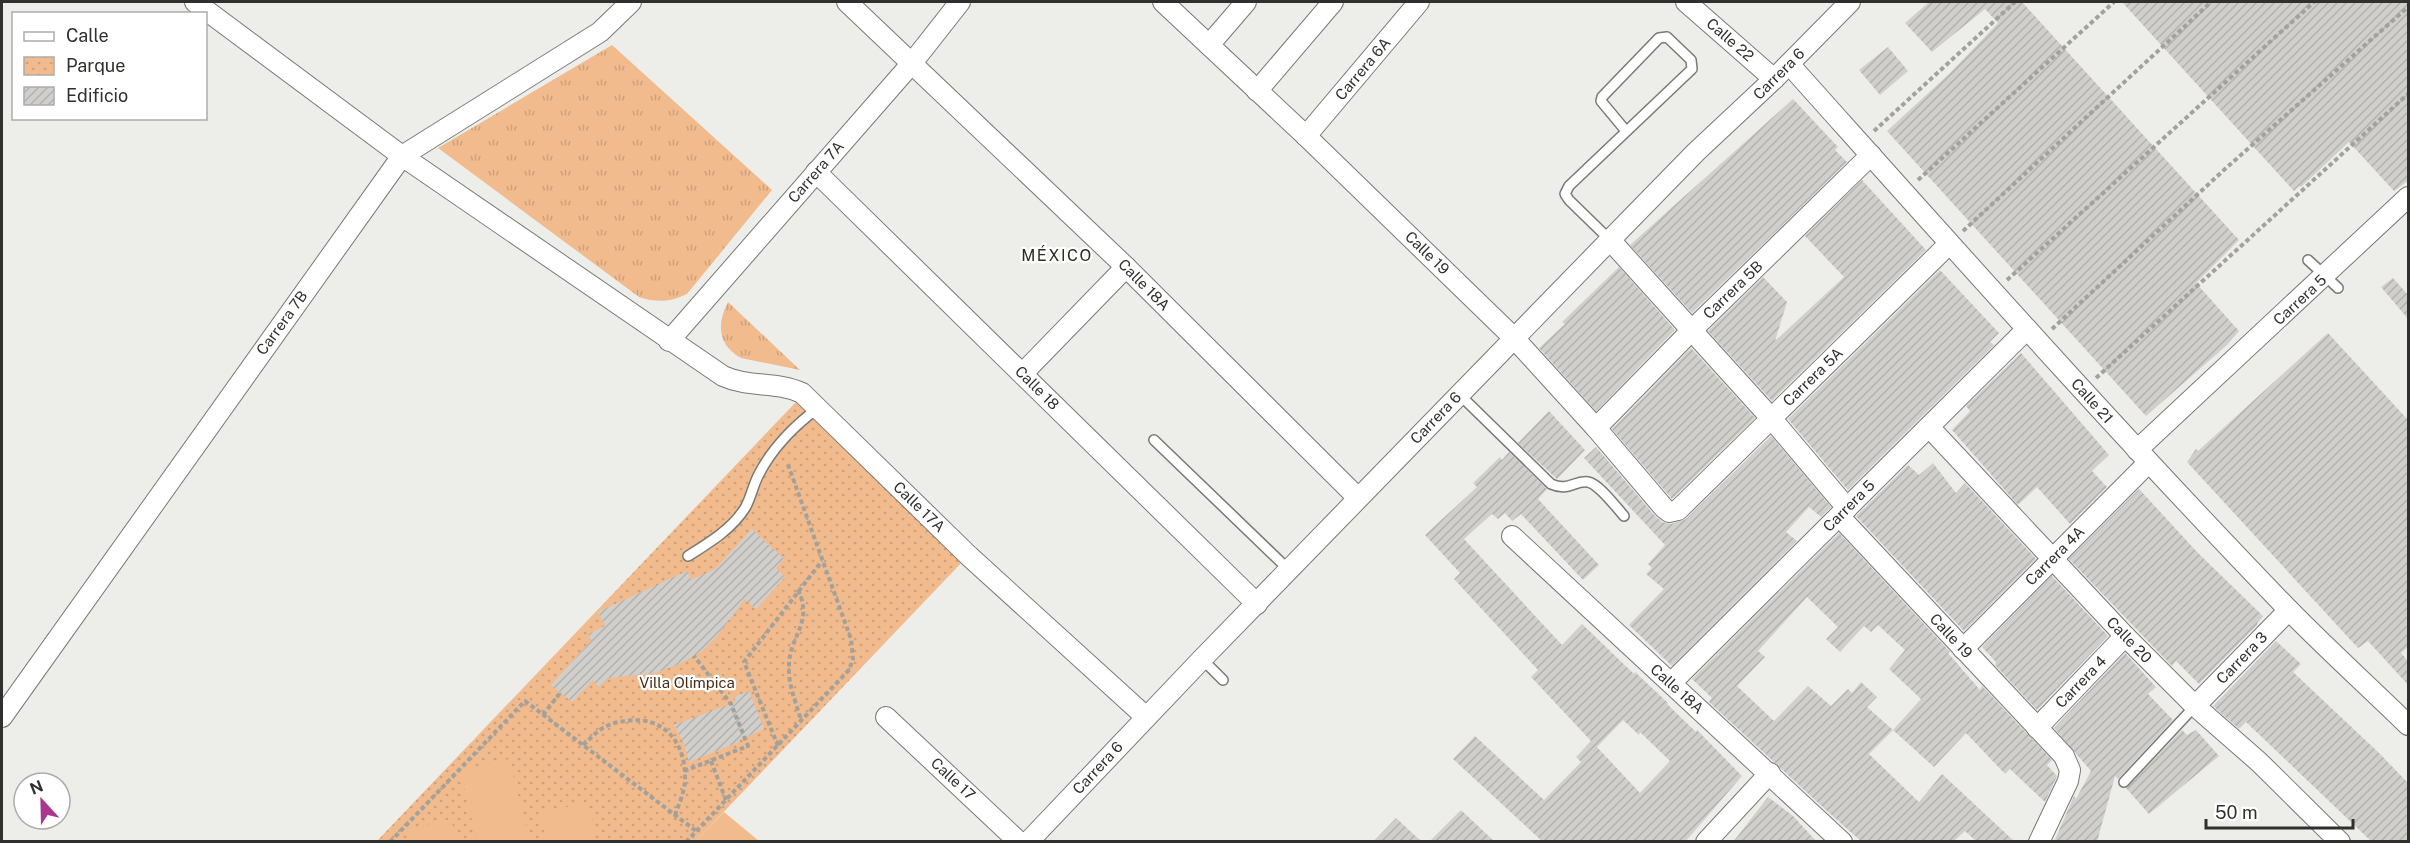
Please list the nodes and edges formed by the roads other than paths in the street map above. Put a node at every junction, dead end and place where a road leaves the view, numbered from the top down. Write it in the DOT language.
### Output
graph roads {
  1 [pos="195,2"];
  2 [pos="631,2"];
  3 [pos="847,2"];
  4 [pos="960,2"];
  5 [pos="1163,2"];
  6 [pos="1246,2"];
  7 [pos="1333,2"];
  8 [pos="1419,2"];
  9 [pos="1686,2"];
  10 [pos="1850,2"];
  11 [pos="1209,45"];
  12 [pos="912,63"];
  13 [pos="1789,64"];
  14 [pos="1774,80"];
  15 [pos="1257,91"];
  16 [pos="1626,130"];
  17 [pos="1306,136"];
  18 [pos="1866,149"];
  19 [pos="402,156"];
  20 [pos="816,172"];
  21 [pos="2409,197"];
  22 [pos="1610,240"];
  23 [pos="1949,244"];
  24 [pos="2308,260"];
  25 [pos="1126,267"];
  26 [pos="2332,282"];
  27 [pos="1692,330"];
  28 [pos="2033,336"];
  29 [pos="1514,338"];
  30 [pos="669,341"];
  31 [pos="1023,374"];
  32 [pos="1459,394"];
  33 [pos="818,408"];
  34 [pos="1771,418"];
  35 [pos="1929,427"];
  36 [pos="1596,428"];
  37 [pos="1154,440"];
  38 [pos="2143,456"];
  39 [pos="1358,498"];
  40 [pos="1678,510"];
  41 [pos="1843,512"];
  42 [pos="1624,516"];
  43 [pos="1512,536"];
  44 [pos="688,556"];
  45 [pos="2052,558"];
  46 [pos="1289,570"];
  47 [pos="1257,604"];
  48 [pos="2289,610"];
  49 [pos="2125,636"];
  50 [pos="1962,649"];
  51 [pos="1202,659"];
  52 [pos="1223,680"];
  53 [pos="1671,683"];
  54 [pos="2195,706"];
  55 [pos="2,717"];
  56 [pos="886,717"];
  57 [pos="1146,717"];
  58 [pos="2409,725"];
  59 [pos="2037,728"];
  60 [pos="1770,773"];
  61 [pos="2124,782"];
  62 [pos="1019,842"];
  63 [pos="1028,842"];
  64 [pos="1706,842"];
  65 [pos="1842,842"];
  66 [pos="2039,842"];
  67 [pos="2340,842"];
  1 -- 19 [label="street, Calle 17A"];
  2 -- 19 [label="street, Carrera 7B"];
  3 -- 12 [label="street, Calle 18A"];
  4 -- 12 [label="street, Carrera 7A"];
  5 -- 11 [label="street, Calle 19"];
  6 -- 11 [label="street"];
  7 -- 15 [label="street"];
  8 -- 17 [label="street, Carrera 6A"];
  9 -- 14 [label="street, Calle 22"];
  10 -- 13 [label="street, Carrera 6"];
  11 -- 15 [label="street, Calle 19"];
  12 -- 20 [label="street, Carrera 7A"];
  12 -- 25 [label="street, Calle 18A"];
  13 -- 14 [label="street, Carrera 6"];
  13 -- 18 [label="street, Calle 21"];
  14 -- 22 [label="street, Carrera 6"];
  15 -- 17 [label="street, Calle 19"];
  16 -- 16 [label="lane"];
  16 -- 22 [label="lane"];
  17 -- 29 [label="street, Calle 19"];
  18 -- 23 [label="street, Calle 21"];
  18 -- 27 [label="street, Carrera 5B"];
  19 -- 30 [label="street, Calle 17A"];
  19 -- 55 [label="street, Carrera 7B"];
  20 -- 30 [label="street, Carrera 7A"];
  20 -- 31 [label="street, Calle 18"];
  21 -- 26 [label="street, Carrera 5"];
  22 -- 27 [label="street, Calle 19"];
  22 -- 29 [label="street, Carrera 6"];
  23 -- 28 [label="street, Calle 21"];
  23 -- 34 [label="street, Carrera 5A"];
  24 -- 26 [label="lane"];
  25 -- 31 [label="street"];
  25 -- 39 [label="street, Calle 18A"];
  26 -- 38 [label="street, Carrera 5"];
  27 -- 34 [label="street, Calle 19"];
  27 -- 36 [label="street, Carrera 5B"];
  28 -- 35 [label="street, Carrera 5"];
  28 -- 38 [label="street, Calle 21"];
  29 -- 32 [label="street, Carrera 6"];
  29 -- 36 [label="street, Calle 19"];
  30 -- 33 [label="street, Calle 17A"];
  31 -- 47 [label="street, Calle 18"];
  32 -- 39 [label="street, Carrera 6"];
  32 -- 42 [label="lane"];
  33 -- 44 [label="lane"];
  33 -- 57 [label="street, Calle 17A"];
  34 -- 40 [label="street, Carrera 5A"];
  34 -- 41 [label="street, Calle 19"];
  35 -- 41 [label="street, Carrera 5"];
  35 -- 45 [label="street, Calle 20"];
  36 -- 40 [label="street, Calle 19"];
  37 -- 46 [label="lane"];
  38 -- 45 [label="street, Carrera 4A"];
  38 -- 48 [label="street, Calle 21"];
  39 -- 46 [label="street, Carrera 6"];
  41 -- 50 [label="street, Calle 19"];
  41 -- 53 [label="street, Carrera 5"];
  43 -- 53 [label="street, Calle 18A"];
  45 -- 49 [label="street, Calle 20"];
  45 -- 50 [label="street, Carrera 4A"];
  46 -- 47 [label="street, Carrera 6"];
  47 -- 51 [label="street, Carrera 6"];
  48 -- 54 [label="street, Carrera 3"];
  48 -- 58 [label="street, Calle 21"];
  49 -- 54 [label="street, Calle 20"];
  49 -- 59 [label="street, Carrera 4"];
  50 -- 59 [label="street, Calle 19"];
  51 -- 52 [label="lane"];
  51 -- 57 [label="street, Carrera 6"];
  53 -- 60 [label="street, Calle 18A"];
  54 -- 61 [label="lane"];
  54 -- 67 [label="street, Calle 20"];
  56 -- 62 [label="street, Calle 17"];
  57 -- 63 [label="street, Carrera 6"];
  59 -- 66 [label="street, Calle 19"];
  60 -- 64 [label="street"];
  60 -- 65 [label="street, Calle 18A"];
}
